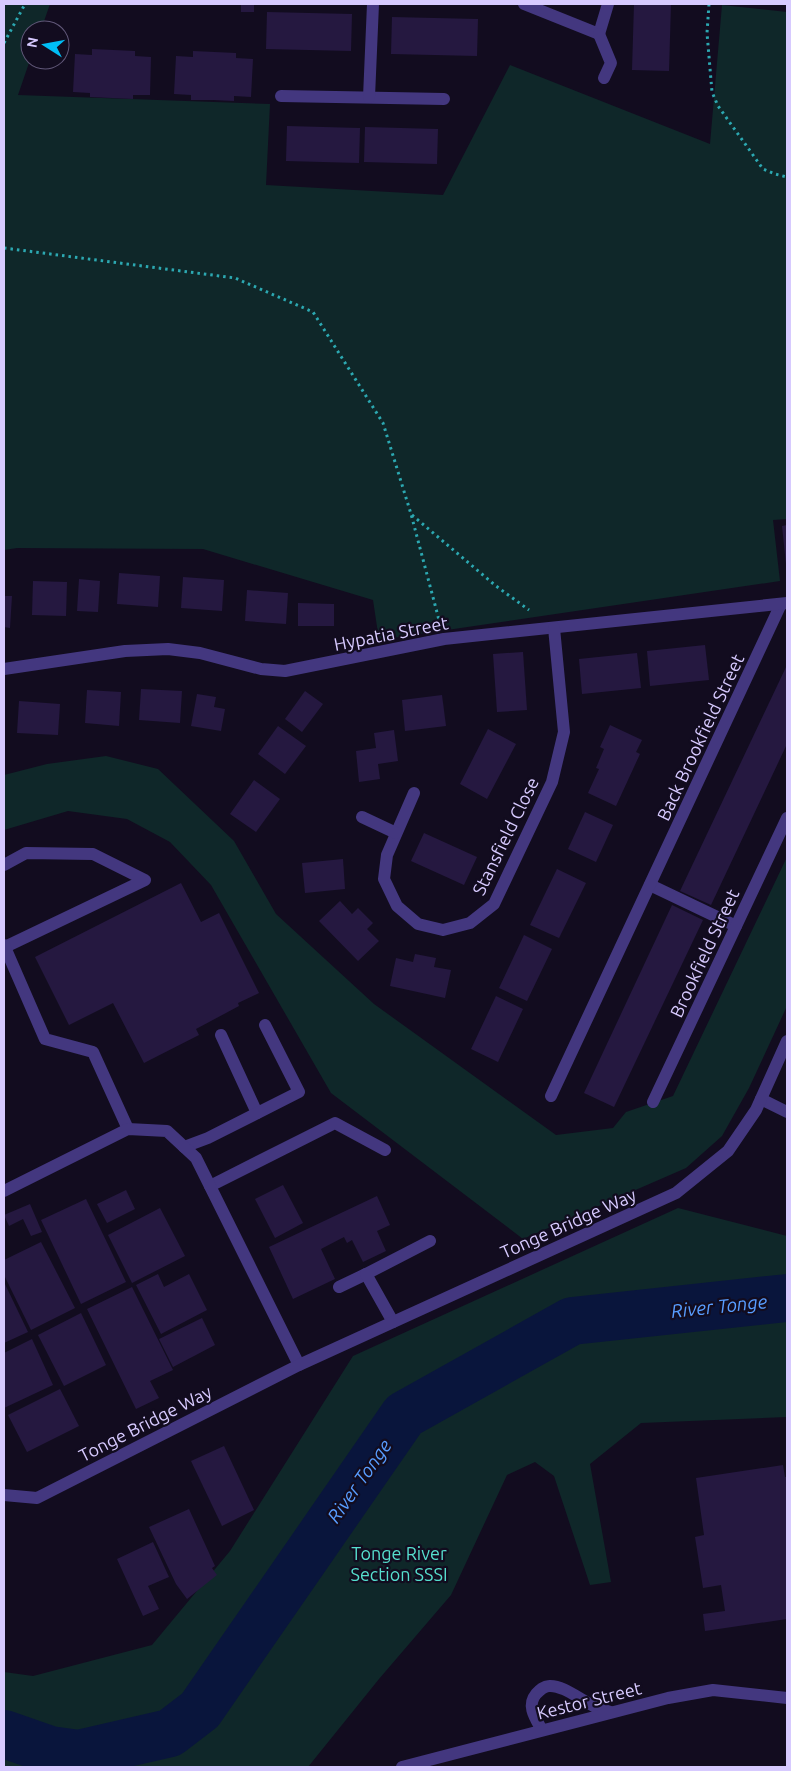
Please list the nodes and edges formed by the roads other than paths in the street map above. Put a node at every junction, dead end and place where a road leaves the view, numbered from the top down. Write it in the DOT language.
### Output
graph roads {
  1 [pos="373,4"];
  2 [pos="524,4"];
  3 [pos="608,4"];
  4 [pos="599,34"];
  5 [pos="604,78"];
  6 [pos="281,96"];
  7 [pos="369,97"];
  8 [pos="444,99"];
  9 [pos="784,604"];
  10 [pos="554,628"];
  11 [pos="4,669"];
  12 [pos="414,793"];
  13 [pos="362,818"];
  14 [pos="787,818"];
  15 [pos="396,833"];
  16 [pos="4,865"];
  17 [pos="650,885"];
  18 [pos="736,926"];
  19 [pos="4,946"];
  20 [pos="265,1025"];
  21 [pos="221,1034"];
  22 [pos="787,1041"];
  23 [pos="551,1096"];
  24 [pos="761,1099"];
  25 [pos="653,1102"];
  26 [pos="787,1112"];
  27 [pos="257,1114"];
  28 [pos="128,1129"];
  29 [pos="184,1147"];
  30 [pos="385,1150"];
  31 [pos="210,1186"];
  32 [pos="4,1190"];
  33 [pos="430,1241"];
  34 [pos="366,1274"];
  35 [pos="339,1287"];
  36 [pos="393,1322"];
  37 [pos="299,1365"];
  38 [pos="4,1496"];
  39 [pos="787,1698"];
  40 [pos="610,1712"];
  41 [pos="542,1730"];
  42 [pos="402,1767"];
  1 -- 7 [label="street"];
  2 -- 4 [label="street"];
  3 -- 4 [label="street"];
  4 -- 5 [label="street"];
  6 -- 7 [label="street"];
  7 -- 8 [label="street"];
  9 -- 10 [label="street, Hypatia Street"];
  9 -- 17 [label="street, Back Brookfield Street"];
  10 -- 11 [label="street, Hypatia Street"];
  10 -- 15 [label="street, Stansfield Close"];
  12 -- 15 [label="street, Stansfield Close"];
  13 -- 15 [label="street"];
  14 -- 18 [label="street, Brookfield Street"];
  16 -- 19 [label="street"];
  17 -- 18 [label="street"];
  17 -- 23 [label="street, Back Brookfield Street"];
  18 -- 25 [label="street, Brookfield Street"];
  19 -- 28 [label="street"];
  20 -- 27 [label="street"];
  21 -- 27 [label="street"];
  22 -- 24 [label="street, Tonge Bridge Way"];
  24 -- 26 [label="street"];
  24 -- 36 [label="street, Tonge Bridge Way"];
  27 -- 29 [label="street"];
  28 -- 29 [label="street"];
  28 -- 32 [label="street"];
  29 -- 31 [label="street"];
  30 -- 31 [label="street"];
  31 -- 37 [label="street"];
  33 -- 34 [label="street"];
  34 -- 35 [label="street"];
  34 -- 36 [label="street"];
  36 -- 37 [label="street, Tonge Bridge Way"];
  37 -- 38 [label="street, Tonge Bridge Way"];
  39 -- 40 [label="street, Kestor Street"];
  40 -- 41 [label="street, Kestor Street"];
  40 -- 41 [label="street"];
  41 -- 42 [label="street, Kestor Street"];
}
